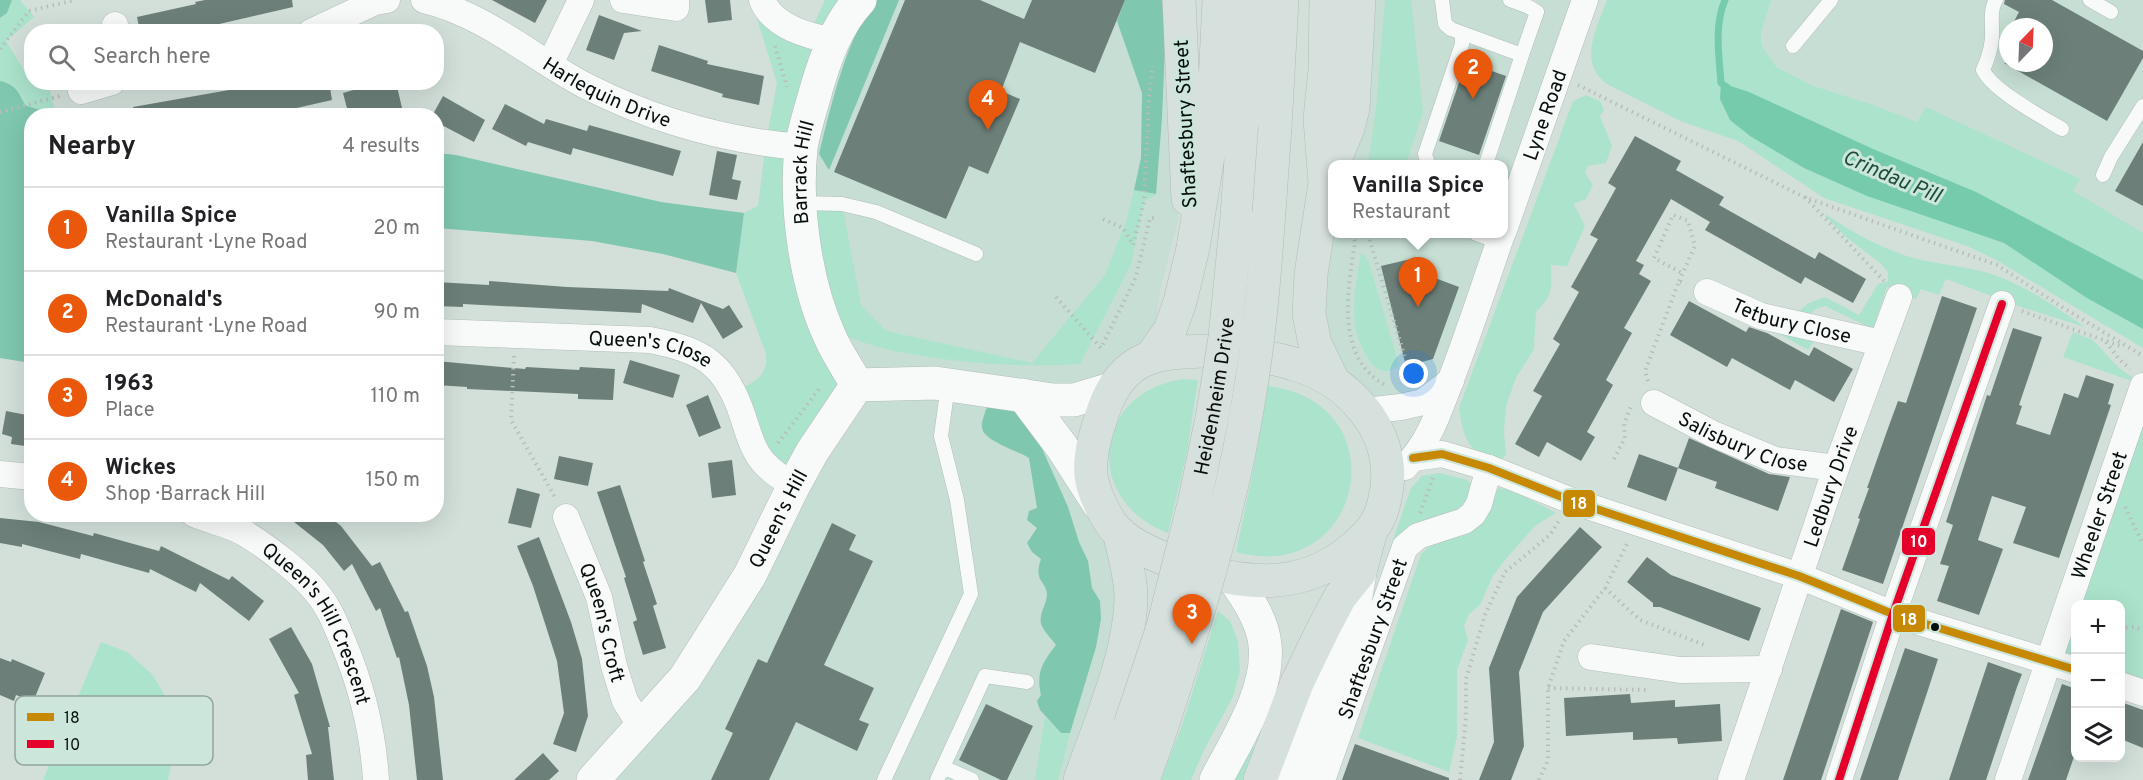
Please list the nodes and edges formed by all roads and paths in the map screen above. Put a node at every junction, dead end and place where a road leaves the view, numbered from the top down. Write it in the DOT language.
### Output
graph roads {
  1 [pos="75,0"];
  2 [pos="387,0"];
  3 [pos="424,0"];
  4 [pos="581,0"];
  5 [pos="623,0"];
  6 [pos="676,0"];
  7 [pos="860,0"];
  8 [pos="1179,0"];
  9 [pos="1220,0"];
  10 [pos="1251,0"];
  11 [pos="1282,0"];
  12 [pos="1326,0"];
  13 [pos="1359,0"];
  14 [pos="1442,0"];
  15 [pos="1510,0"];
  16 [pos="1585,0"];
  17 [pos="1831,0"];
  18 [pos="1996,0"];
  19 [pos="2090,0"];
  20 [pos="768,8"];
  21 [pos="2111,12"];
  22 [pos="328,24"];
  23 [pos="1462,33"];
  24 [pos="834,41"];
  25 [pos="1793,46"];
  26 [pos="0,49"];
  27 [pos="1522,54"];
  28 [pos="550,64"];
  29 [pos="1572,82"];
  30 [pos="84,90"];
  31 [pos="81,91"];
  32 [pos="788,92"];
  33 [pos="1149,97"];
  34 [pos="2143,106"];
  35 [pos="0,112"];
  36 [pos="2062,129"];
  37 [pos="801,147"];
  38 [pos="1335,160"];
  39 [pos="1427,160"];
  40 [pos="1488,160"];
  41 [pos="1328,161"];
  42 [pos="2103,175"];
  43 [pos="1328,182"];
  44 [pos="1804,197"];
  45 [pos="1508,201"];
  46 [pos="800,203"];
  47 [pos="1155,218"];
  48 [pos="1103,219"];
  49 [pos="1354,238"];
  50 [pos="1377,238"];
  51 [pos="1494,238"];
  52 [pos="1370,240"];
  53 [pos="1193,248"];
  54 [pos="976,254"];
  55 [pos="1682,273"];
  56 [pos="1679,280"];
  57 [pos="1707,292"];
  58 [pos="1056,297"];
  59 [pos="1899,297"];
  60 [pos="2002,304"];
  61 [pos="444,332"];
  62 [pos="514,336"];
  63 [pos="2105,341"];
  64 [pos="1881,343"];
  65 [pos="2133,350"];
  66 [pos="2143,356"];
  67 [pos="1151,357"];
  68 [pos="1645,371"];
  69 [pos="850,372"];
  70 [pos="2137,378"];
  71 [pos="1333,381"];
  72 [pos="1450,381"];
  73 [pos="948,385"];
  74 [pos="1111,389"];
  75 [pos="1403,394"];
  76 [pos="1023,395"];
  77 [pos="1642,396"];
  78 [pos="1365,411"];
  79 [pos="1435,444"];
  80 [pos="1614,459"];
  81 [pos="763,462"];
  82 [pos="1489,468"];
  83 [pos="1836,468"];
  84 [pos="0,474"];
  85 [pos="24,476"];
  86 [pos="2111,480"];
  87 [pos="1387,484"];
  88 [pos="794,485"];
  89 [pos="1572,501"];
  90 [pos="566,518"];
  91 [pos="215,522"];
  92 [pos="1111,522"];
  93 [pos="1370,534"];
  94 [pos="1418,536"];
  95 [pos="2143,544"];
  96 [pos="1360,572"];
  97 [pos="1800,576"];
  98 [pos="1233,578"];
  99 [pos="1605,588"];
  100 [pos="1893,614"];
  101 [pos="2125,628"];
  102 [pos="2143,630"];
  103 [pos="1715,649"];
  104 [pos="1591,657"];
  105 [pos="2050,661"];
  106 [pos="2071,668"];
  107 [pos="1769,669"];
  108 [pos="1027,682"];
  109 [pos="2125,686"];
  110 [pos="2143,693"];
  111 [pos="642,728"];
  112 [pos="1144,731"];
  113 [pos="940,774"];
  114 [pos="376,780"];
  115 [pos="593,780"];
  116 [pos="884,780"];
  117 [pos="972,780"];
  118 [pos="1080,780"];
  119 [pos="1111,780"];
  120 [pos="1143,780"];
  121 [pos="1216,780"];
  122 [pos="1260,780"];
  123 [pos="1293,780"];
  124 [pos="1322,780"];
  125 [pos="1460,780"];
  126 [pos="1731,780"];
  127 [pos="1839,780"];
  128 [pos="2008,780"];
  1 -- 26 [label="path"];
  2 -- 22 [label="street"];
  3 -- 28 [label="street, Harlequin Drive"];
  4 -- 28 [label="street"];
  5 -- 6 [label="street"];
  7 -- 24 [label="main road, Barrack Hill"];
  8 -- 53 [label="main road, Shaftesbury Street"];
  9 -- 53 [label="main road"];
  10 -- 112 [label="main road, Heidenheim Drive, bridge"];
  11 -- 112 [label="main road, Heidenheim Drive, bridge"];
  12 -- 41 [label="main road"];
  13 -- 38 [label="main road"];
  14 -- 23 [label="lane"];
  15 -- 27 [label="lane"];
  16 -- 45 [label="street, Lyne Road"];
  17 -- 25 [label="lane"];
  18 -- 36 [label="lane"];
  19 -- 21 [label="lane"];
  20 -- 24 [label="street"];
  20 -- 32 [label="path"];
  23 -- 27 [label="lane"];
  23 -- 39 [label="lane"];
  24 -- 37 [label="main road, Barrack Hill"];
  27 -- 40 [label="lane"];
  28 -- 37 [label="street, Harlequin Drive"];
  29 -- 44 [label="path"];
  30 -- 31 [label="street"];
  31 -- 35 [label="path"];
  33 -- 48 [label="path"];
  34 -- 42 [label="lane"];
  37 -- 46 [label="main road, Barrack Hill"];
  43 -- 71 [label="main road"];
  44 -- 59 [label="path"];
  44 -- 65 [label="path"];
  46 -- 54 [label="lane"];
  46 -- 69 [label="main road, Barrack Hill"];
  47 -- 58 [label="path"];
  49 -- 75 [label="path"];
  50 -- 52 [label="path"];
  51 -- 72 [label="street, Lyne Road"];
  52 -- 75 [label="path"];
  53 -- 67 [label="main road"];
  55 -- 55 [label="path"];
  55 -- 56 [label="path"];
  56 -- 57 [label="path"];
  56 -- 68 [label="path"];
  57 -- 64 [label="street, Tetbury Close"];
  59 -- 64 [label="street, Ledbury Drive"];
  60 -- 63 [label="path"];
  60 -- 100 [label="street"];
  61 -- 62 [label="street, Queen's Close"];
  62 -- 81 [label="street, Queen's Close"];
  62 -- 90 [label="path"];
  63 -- 65 [label="path"];
  63 -- 70 [label="path"];
  64 -- 83 [label="street, Ledbury Drive"];
  65 -- 66 [label="path"];
  67 -- 71 [label="main road"];
  67 -- 74 [label="main road"];
  68 -- 77 [label="path"];
  68 -- 77 [label="path"];
  69 -- 73 [label="main road"];
  69 -- 81 [label="path"];
  69 -- 88 [label="main road, Queen's Hill"];
  70 -- 86 [label="street, Wheeler Street"];
  71 -- 78 [label="main road"];
  72 -- 75 [label="street"];
  72 -- 79 [label="street, Lyne Road"];
  73 -- 76 [label="main road"];
  73 -- 116 [label="lane"];
  74 -- 76 [label="main road"];
  74 -- 92 [label="main road"];
  75 -- 78 [label="street"];
  75 -- 79 [label="street"];
  76 -- 92 [label="main road"];
  77 -- 80 [label="path"];
  77 -- 83 [label="street, Salisbury Close"];
  78 -- 87 [label="main road"];
  79 -- 82 [label="street"];
  79 -- 87 [label="street, Lyne Road"];
  79 -- 94 [label="path"];
  81 -- 88 [label="street, Queen's Close"];
  82 -- 89 [label="street"];
  82 -- 94 [label="street, Shaftesbury Street"];
  83 -- 97 [label="street, Ledbury Drive"];
  84 -- 85 [label="street"];
  86 -- 95 [label="path"];
  86 -- 105 [label="street, Wheeler Street"];
  87 -- 93 [label="main road"];
  88 -- 111 [label="main road, Queen's Hill"];
  89 -- 97 [label="street"];
  89 -- 125 [label="path"];
  90 -- 111 [label="street, Queen's Croft"];
  91 -- 114 [label="street, Queen's Hill Crescent"];
  92 -- 98 [label="main road"];
  92 -- 118 [label="main road"];
  93 -- 96 [label="main road, Shaftesbury Street"];
  93 -- 98 [label="main road"];
  94 -- 124 [label="street, Shaftesbury Street"];
  96 -- 122 [label="main road"];
  96 -- 123 [label="main road, Shaftesbury Street"];
  97 -- 100 [label="street"];
  97 -- 107 [label="street, Ledbury Drive"];
  98 -- 121 [label="main road"];
  99 -- 103 [label="path"];
  100 -- 105 [label="street"];
  100 -- 127 [label="street"];
  101 -- 102 [label="path"];
  104 -- 107 [label="street"];
  105 -- 106 [label="street"];
  105 -- 128 [label="street, Wheeler Street"];
  107 -- 126 [label="street, Ledbury Drive"];
  108 -- 113 [label="lane"];
  109 -- 110 [label="street"];
  111 -- 115 [label="main road, Queen's Hill"];
  112 -- 119 [label="main road, Heidenheim Drive"];
  112 -- 120 [label="main road, Heidenheim Drive"];
  113 -- 117 [label="lane"];
}
